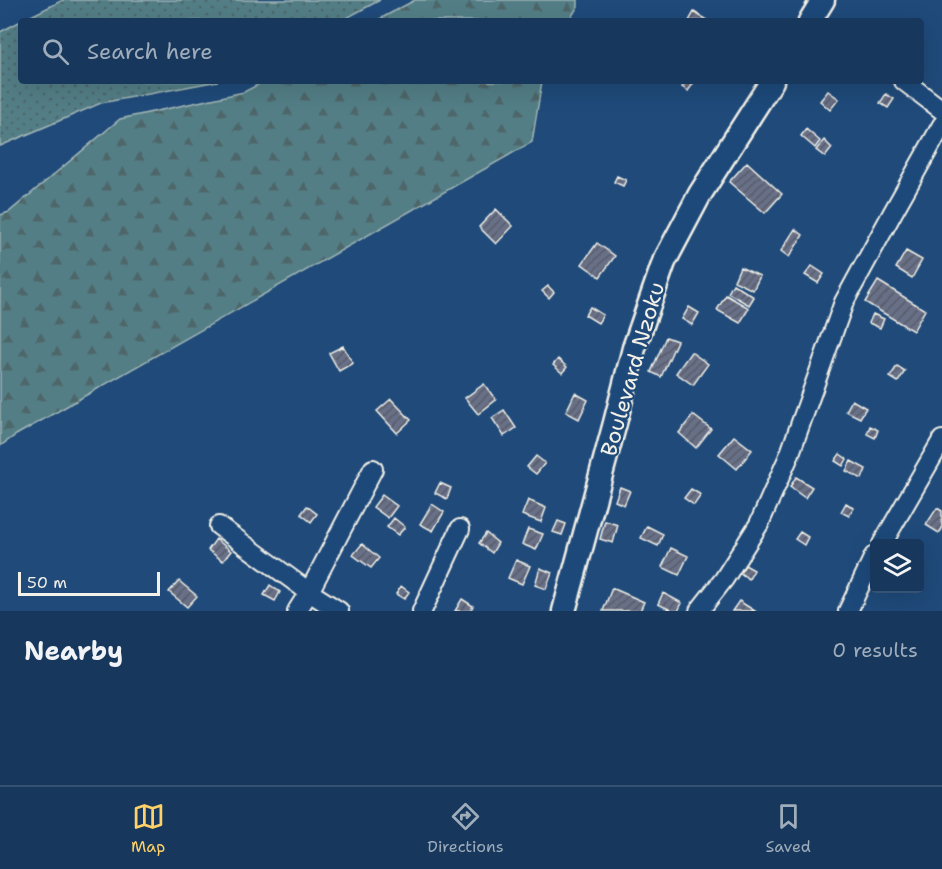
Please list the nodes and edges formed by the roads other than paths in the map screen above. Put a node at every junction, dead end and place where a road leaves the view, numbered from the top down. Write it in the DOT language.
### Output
graph roads {
  1 [pos="770,84"];
  2 [pos="908,84"];
  3 [pos="942,110"];
  4 [pos="942,125"];
  5 [pos="942,440"];
  6 [pos="373,469"];
  7 [pos="219,526"];
  8 [pos="460,529"];
  9 [pos="884,539"];
  10 [pos="870,564"];
  11 [pos="309,592"];
  12 [pos="297,611"];
  13 [pos="339,611"];
  14 [pos="422,611"];
  15 [pos="564,611"];
  16 [pos="699,611"];
  17 [pos="848,611"];
  1 -- 15 [label="street, Boulevard Nzoku"];
  2 -- 3 [label="street"];
  4 -- 16 [label="street"];
  5 -- 9 [label="street"];
  6 -- 11 [label="street"];
  7 -- 11 [label="street"];
  8 -- 14 [label="street"];
  10 -- 17 [label="street"];
  11 -- 12 [label="street"];
  11 -- 13 [label="street"];
}
